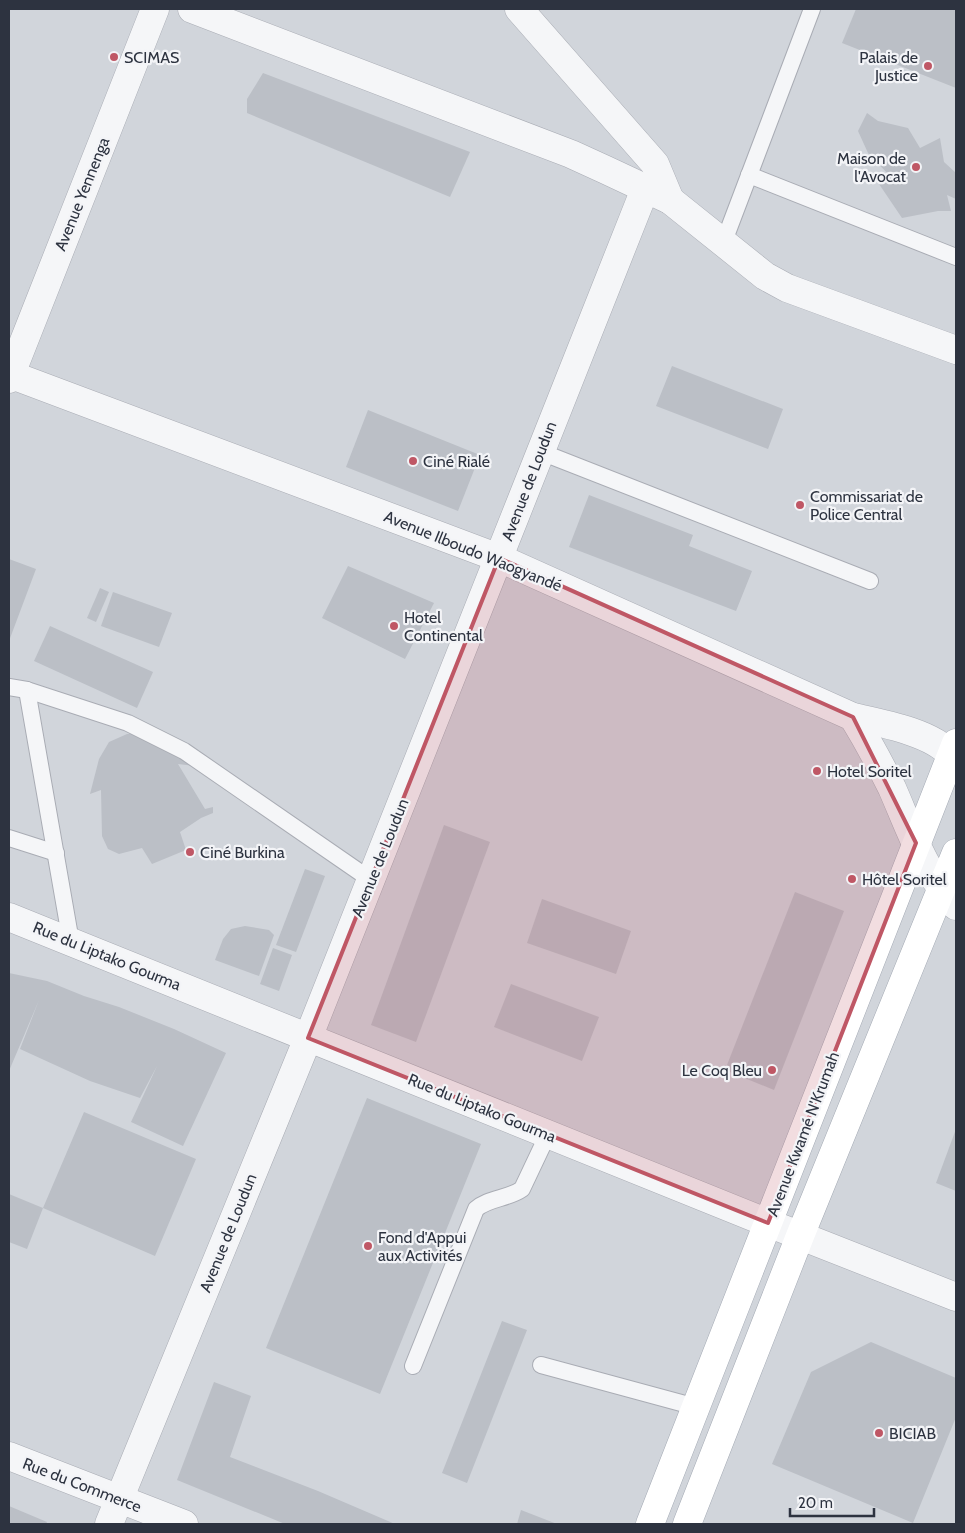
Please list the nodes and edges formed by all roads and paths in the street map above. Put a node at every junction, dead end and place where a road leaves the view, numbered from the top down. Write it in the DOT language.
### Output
graph roads {
  1 [pos="155,9"];
  2 [pos="192,9"];
  3 [pos="519,9"];
  4 [pos="812,9"];
  5 [pos="749,175"];
  6 [pos="658,195"];
  7 [pos="723,244"];
  8 [pos="956,257"];
  9 [pos="956,350"];
  10 [pos="9,376"];
  11 [pos="541,452"];
  12 [pos="499,558"];
  13 [pos="870,581"];
  14 [pos="9,688"];
  15 [pos="27,690"];
  16 [pos="853,717"];
  17 [pos="955,754"];
  18 [pos="9,838"];
  19 [pos="916,843"];
  20 [pos="56,853"];
  21 [pos="956,853"];
  22 [pos="371,880"];
  23 [pos="949,899"];
  24 [pos="9,917"];
  25 [pos="71,942"];
  26 [pos="308,1038"];
  27 [pos="548,1134"];
  28 [pos="768,1223"];
  29 [pos="800,1236"];
  30 [pos="956,1297"];
  31 [pos="541,1365"];
  32 [pos="413,1366"];
  33 [pos="696,1407"];
  34 [pos="9,1456"];
  35 [pos="119,1499"];
  36 [pos="109,1524"];
  37 [pos="184,1524"];
  38 [pos="650,1524"];
  39 [pos="687,1524"];
  1 -- 10 [label="street, Avenue Yennenga"];
  2 -- 6 [label="street"];
  3 -- 6 [label="street"];
  4 -- 5 [label="lane"];
  5 -- 7 [label="lane"];
  5 -- 8 [label="lane"];
  6 -- 7 [label="street"];
  6 -- 11 [label="street, Avenue de Loudun"];
  7 -- 9 [label="street"];
  10 -- 12 [label="street, Avenue Ilboudo Waogyandé"];
  11 -- 12 [label="street, Avenue de Loudun"];
  11 -- 13 [label="lane"];
  12 -- 16 [label="street, Avenue Ilboudo Waogyandé"];
  12 -- 22 [label="street, Avenue de Loudun"];
  14 -- 15 [label="lane"];
  15 -- 20 [label="lane"];
  15 -- 22 [label="lane"];
  16 -- 17 [label="street, Avenue Ilboudo Waogyandé"];
  16 -- 19 [label="street"];
  17 -- 19 [label="main road, Avenue Kwamé N'Krumah"];
  18 -- 20 [label="lane"];
  19 -- 23 [label="street"];
  19 -- 28 [label="main road, Avenue Kwamé N'Krumah"];
  20 -- 25 [label="lane"];
  21 -- 23 [label="main road, Avenue Kwamé N'Krumah"];
  22 -- 26 [label="street, Avenue de Loudun"];
  23 -- 29 [label="main road, Avenue Kwamé N'Krumah"];
  24 -- 25 [label="street, Rue du Liptako Gourma"];
  25 -- 26 [label="street, Rue du Liptako Gourma"];
  26 -- 27 [label="street, Rue du Liptako Gourma"];
  26 -- 35 [label="street, Avenue de Loudun"];
  27 -- 28 [label="street, Rue du Liptako Gourma"];
  27 -- 32 [label="lane"];
  28 -- 29 [label="street, Rue du Liptako Gourma"];
  28 -- 33 [label="main road, Avenue Kwamé N'Krumah"];
  29 -- 30 [label="street, Rue du Liptako Gourma"];
  29 -- 39 [label="main road, Avenue Kwamé N'Krumah"];
  31 -- 33 [label="lane"];
  33 -- 38 [label="main road, Avenue Kwamé N'Krumah"];
  34 -- 35 [label="street, Rue du Commerce"];
  35 -- 36 [label="street, Avenue de Loudun"];
  35 -- 37 [label="street, Rue du Commerce"];
}
